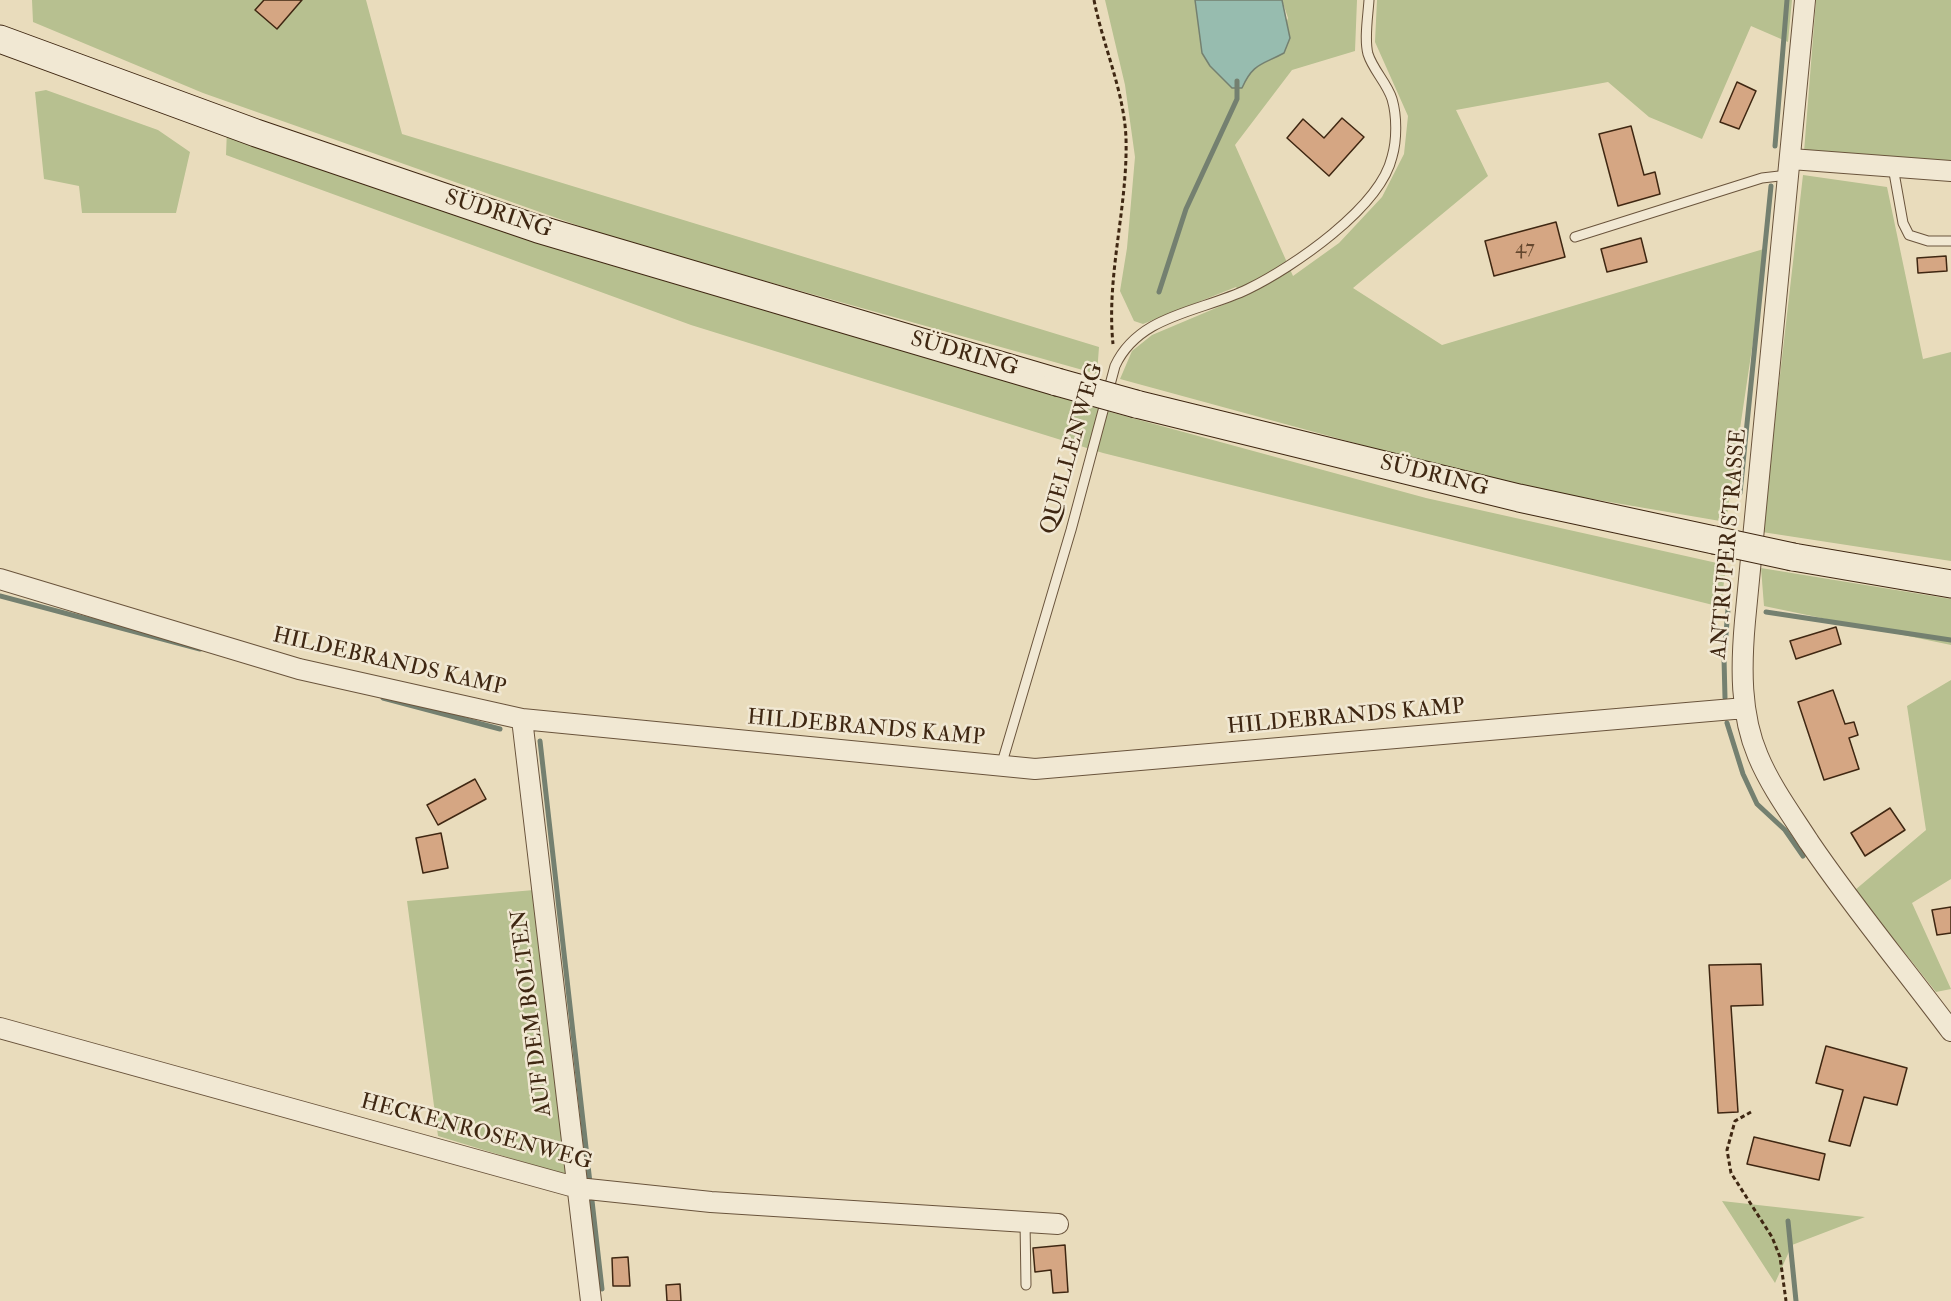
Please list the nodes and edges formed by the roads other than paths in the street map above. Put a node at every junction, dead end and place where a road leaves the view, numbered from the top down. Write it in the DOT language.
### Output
graph roads {
  1 [pos="1369,0"];
  2 [pos="1805,0"];
  3 [pos="0,39"];
  4 [pos="1790,167"];
  5 [pos="1893,167"];
  6 [pos="1951,171"];
  7 [pos="1575,237"];
  8 [pos="1951,241"];
  9 [pos="0,579"];
  10 [pos="1951,584"];
  11 [pos="1745,708"];
  12 [pos="522,719"];
  13 [pos="1001,766"];
  14 [pos="0,1028"];
  15 [pos="1951,1031"];
  16 [pos="578,1188"];
  17 [pos="1025,1222"];
  18 [pos="1058,1224"];
  19 [pos="1026,1285"];
  20 [pos="591,1301"];
  1 -- 13 [label="lane, QUELLENWEG"];
  2 -- 4 [label="street, ANTRUPER STRASSE"];
  3 -- 10 [label="main road, SÜDRING, bridge"];
  4 -- 5 [label="street"];
  4 -- 7 [label="lane"];
  4 -- 11 [label="street, ANTRUPER STRASSE"];
  5 -- 6 [label="street"];
  5 -- 8 [label="lane"];
  9 -- 12 [label="street, HILDEBRANDS KAMP"];
  11 -- 13 [label="street, HILDEBRANDS KAMP"];
  11 -- 15 [label="street, ANTRUPER STRASSE"];
  12 -- 13 [label="street, HILDEBRANDS KAMP"];
  12 -- 16 [label="street, AUF DEM BOLTEN"];
  14 -- 16 [label="street, HECKENROSENWEG"];
  16 -- 17 [label="street, HECKENROSENWEG"];
  16 -- 20 [label="street, AUF DEM BOLTEN"];
  17 -- 18 [label="street, HECKENROSENWEG"];
  17 -- 19 [label="lane"];
}
